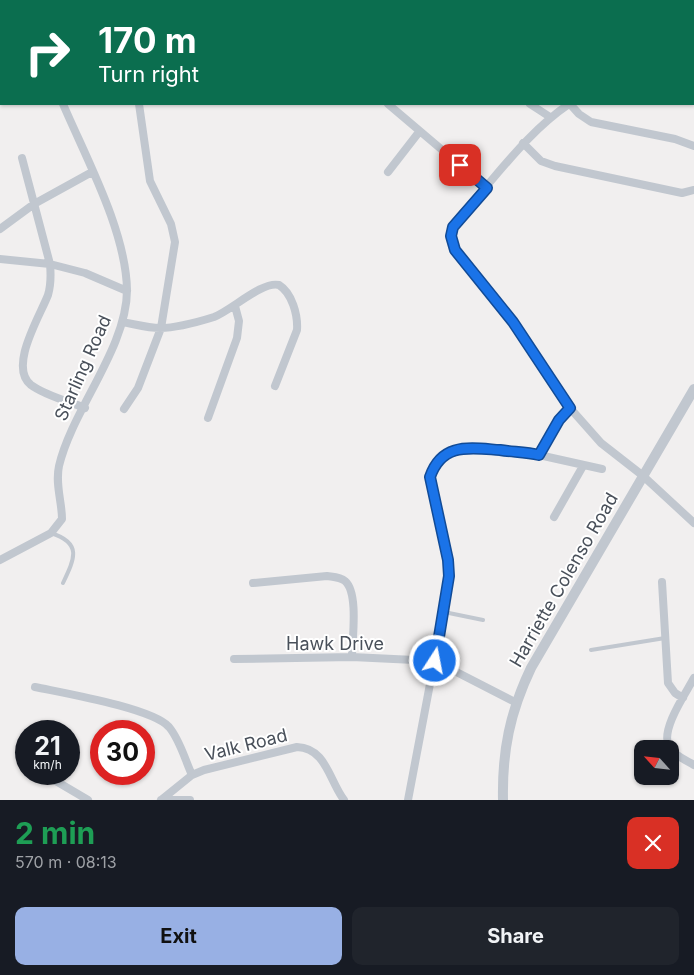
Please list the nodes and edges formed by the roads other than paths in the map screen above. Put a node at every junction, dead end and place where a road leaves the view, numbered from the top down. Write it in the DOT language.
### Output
graph roads {
  1 [pos="62,105"];
  2 [pos="139,105"];
  3 [pos="389,105"];
  4 [pos="532,105"];
  5 [pos="568,105"];
  6 [pos="570,105"];
  7 [pos="550,117"];
  8 [pos="419,132"];
  9 [pos="523,143"];
  10 [pos="694,146"];
  11 [pos="22,158"];
  12 [pos="92,172"];
  13 [pos="388,172"];
  14 [pos="487,188"];
  15 [pos="694,190"];
  16 [pos="34,204"];
  17 [pos="0,229"];
  18 [pos="0,259"];
  19 [pos="50,264"];
  20 [pos="127,291"];
  21 [pos="235,306"];
  22 [pos="122,322"];
  23 [pos="161,328"];
  24 [pos="275,386"];
  25 [pos="694,389"];
  26 [pos="85,408"];
  27 [pos="124,408"];
  28 [pos="570,408"];
  29 [pos="208,418"];
  30 [pos="539,455"];
  31 [pos="583,466"];
  32 [pos="602,469"];
  33 [pos="642,475"];
  34 [pos="554,517"];
  35 [pos="694,523"];
  36 [pos="51,533"];
  37 [pos="0,560"];
  38 [pos="662,582"];
  39 [pos="63,583"];
  40 [pos="252,583"];
  41 [pos="444,612"];
  42 [pos="483,620"];
  43 [pos="665,638"];
  44 [pos="591,650"];
  45 [pos="352,657"];
  46 [pos="234,659"];
  47 [pos="435,661"];
  48 [pos="694,678"];
  49 [pos="35,687"];
  50 [pos="683,698"];
  51 [pos="515,702"];
  52 [pos="694,765"];
  53 [pos="192,775"];
  54 [pos="63,785"];
  55 [pos="88,800"];
  56 [pos="161,800"];
  57 [pos="190,800"];
  58 [pos="344,800"];
  59 [pos="408,800"];
  60 [pos="503,800"];
  1 -- 12 [label="street, Starling Road"];
  2 -- 23 [label="street"];
  3 -- 8 [label="street"];
  4 -- 7 [label="street"];
  5 -- 7 [label="street"];
  6 -- 10 [label="street"];
  7 -- 9 [label="street"];
  8 -- 13 [label="street"];
  8 -- 14 [label="street"];
  9 -- 14 [label="street"];
  9 -- 15 [label="street"];
  11 -- 16 [label="street"];
  12 -- 16 [label="street"];
  12 -- 20 [label="street, Starling Road"];
  14 -- 28 [label="street"];
  16 -- 17 [label="street"];
  16 -- 19 [label="street"];
  18 -- 19 [label="street"];
  19 -- 20 [label="street"];
  19 -- 26 [label="street"];
  20 -- 22 [label="street, Starling Road"];
  21 -- 23 [label="street"];
  21 -- 24 [label="street"];
  21 -- 29 [label="street"];
  22 -- 23 [label="street"];
  22 -- 26 [label="street, Starling Road"];
  23 -- 27 [label="street"];
  25 -- 33 [label="street, Harriette Colenso Road"];
  26 -- 36 [label="street, Starling Road"];
  28 -- 30 [label="street"];
  28 -- 33 [label="street"];
  30 -- 31 [label="street"];
  30 -- 41 [label="street"];
  31 -- 32 [label="street"];
  31 -- 34 [label="street"];
  33 -- 35 [label="street"];
  33 -- 51 [label="street, Harriette Colenso Road"];
  36 -- 37 [label="street"];
  36 -- 39 [label="lane"];
  38 -- 43 [label="street"];
  40 -- 45 [label="street"];
  41 -- 42 [label="lane"];
  41 -- 47 [label="street"];
  43 -- 44 [label="lane"];
  43 -- 50 [label="street"];
  45 -- 46 [label="street, Hawk Drive"];
  45 -- 47 [label="street, Hawk Drive"];
  47 -- 51 [label="street, Hawk Drive"];
  47 -- 59 [label="street"];
  48 -- 50 [label="street"];
  49 -- 53 [label="street"];
  50 -- 52 [label="street"];
  51 -- 60 [label="street, Harriette Colenso Road"];
  53 -- 56 [label="street, Valk Road"];
  53 -- 58 [label="street, Valk Road"];
  54 -- 55 [label="street"];
  56 -- 57 [label="street"];
}
